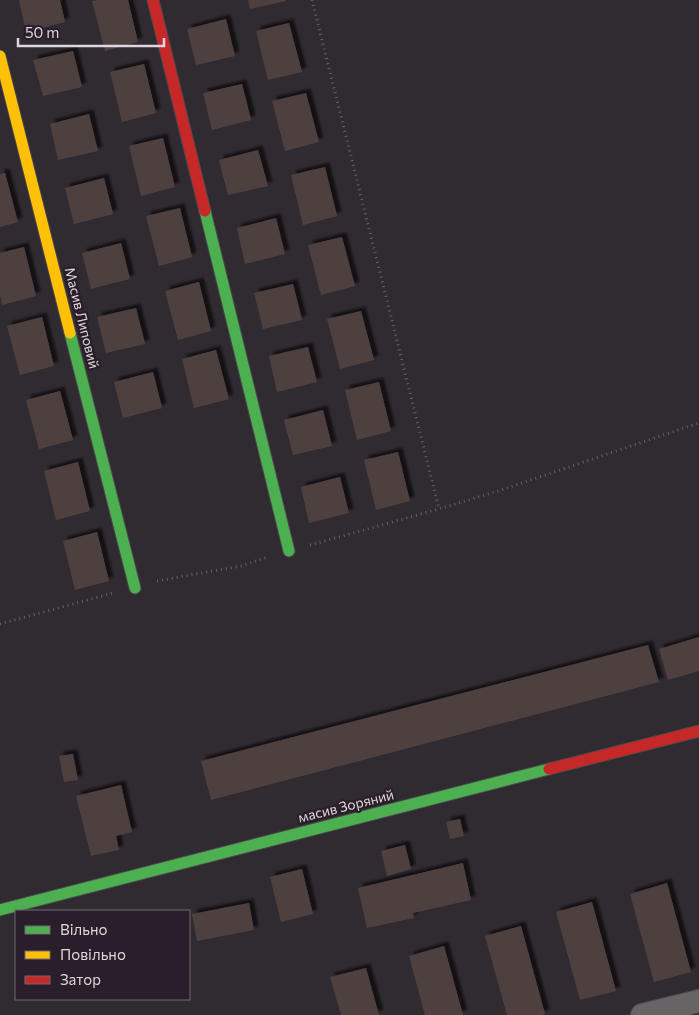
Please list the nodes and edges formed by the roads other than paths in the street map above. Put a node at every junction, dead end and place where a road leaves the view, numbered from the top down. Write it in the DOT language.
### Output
graph roads {
  1 [pos="153,0"];
  2 [pos="0,56"];
  3 [pos="289,551"];
  4 [pos="135,588"];
  5 [pos="699,731"];
  6 [pos="0,910"];
  7 [pos="699,1001"];
  8 [pos="642,1015"];
  1 -- 3 [label="street"];
  2 -- 4 [label="street, Масив Липовий"];
  5 -- 6 [label="street, масив Зоряний"];
  7 -- 8 [label="street"];
}
